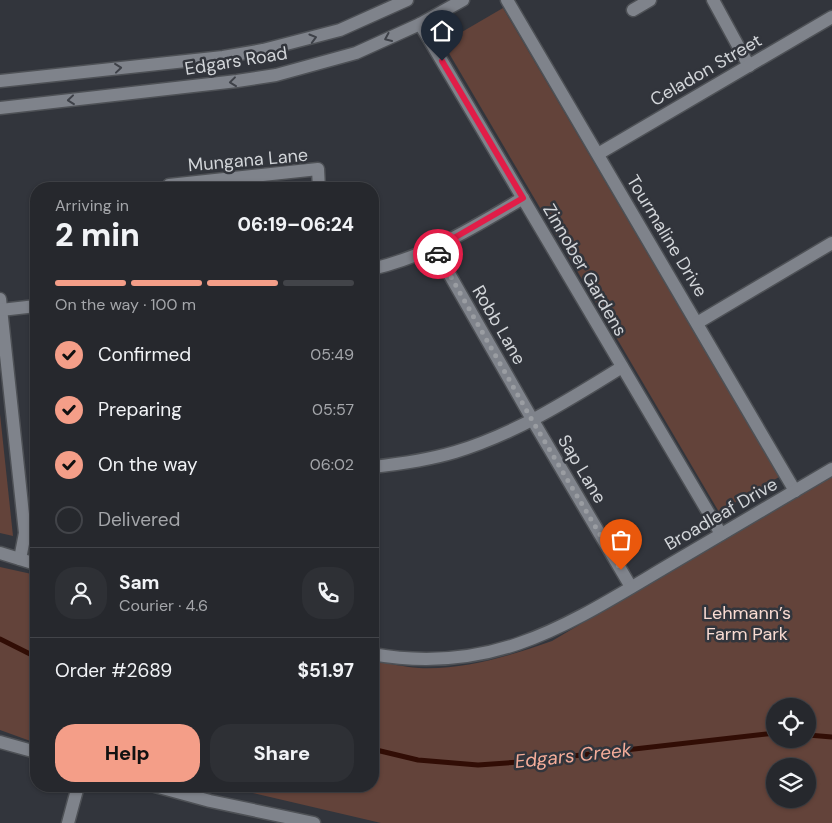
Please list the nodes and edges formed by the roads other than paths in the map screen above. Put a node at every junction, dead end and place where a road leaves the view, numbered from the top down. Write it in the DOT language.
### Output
graph roads {
  1 [pos="408,0"];
  2 [pos="463,0"];
  3 [pos="507,0"];
  4 [pos="650,0"];
  5 [pos="713,0"];
  6 [pos="633,10"];
  7 [pos="832,17"];
  8 [pos="420,24"];
  9 [pos="749,66"];
  10 [pos="0,81"];
  11 [pos="0,108"];
  12 [pos="598,154"];
  13 [pos="189,182"];
  14 [pos="319,182"];
  15 [pos="523,198"];
  16 [pos="832,243"];
  17 [pos="435,249"];
  18 [pos="379,268"];
  19 [pos="1,305"];
  20 [pos="30,306"];
  21 [pos="697,323"];
  22 [pos="622,367"];
  23 [pos="532,420"];
  24 [pos="379,466"];
  25 [pos="832,469"];
  26 [pos="795,491"];
  27 [pos="721,534"];
  28 [pos="0,553"];
  29 [pos="20,559"];
  30 [pos="30,562"];
  31 [pos="632,587"];
  32 [pos="379,655"];
  33 [pos="0,742"];
  34 [pos="30,750"];
  35 [pos="76,792"];
  36 [pos="176,792"];
  37 [pos="68,823"];
  38 [pos="314,823"];
  10 -- 1 [label="street, Edgars Road, one-way"];
  2 -- 8 [label="street, Edgars Road"];
  3 -- 12 [label="street, Tourmaline Drive"];
  4 -- 6 [label="street"];
  5 -- 9 [label="street"];
  7 -- 9 [label="street, Celadon Street"];
  8 -- 11 [label="street, Edgars Road, one-way"];
  8 -- 15 [label="street, Zinnober Gardens"];
  9 -- 12 [label="street, Celadon Street"];
  12 -- 21 [label="street, Tourmaline Drive"];
  13 -- 14 [label="street, Mungana Lane"];
  15 -- 17 [label="street"];
  15 -- 22 [label="street, Zinnober Gardens"];
  16 -- 21 [label="street"];
  17 -- 18 [label="street"];
  17 -- 23 [label="street, Robb Lane"];
  19 -- 20 [label="street"];
  19 -- 29 [label="street"];
  21 -- 26 [label="street, Tourmaline Drive"];
  22 -- 23 [label="street"];
  22 -- 27 [label="street, Zinnober Gardens"];
  23 -- 24 [label="street"];
  23 -- 31 [label="street, Sap Lane"];
  25 -- 26 [label="street, Broadleaf Drive"];
  26 -- 27 [label="street, Broadleaf Drive"];
  27 -- 31 [label="street, Broadleaf Drive"];
  28 -- 29 [label="street"];
  29 -- 30 [label="street"];
  31 -- 32 [label="street, Broadleaf Drive"];
  33 -- 34 [label="street"];
  35 -- 37 [label="street"];
  36 -- 38 [label="street"];
}
